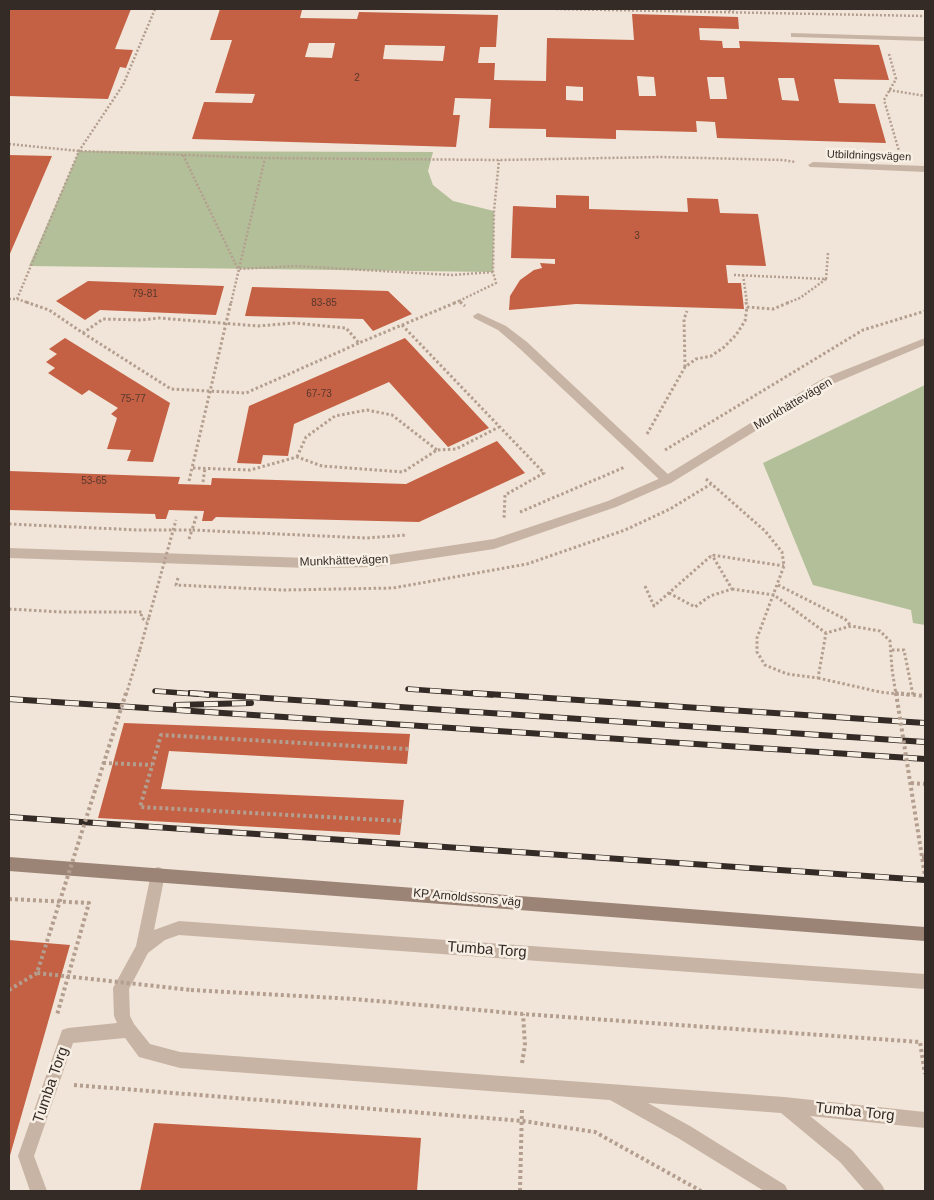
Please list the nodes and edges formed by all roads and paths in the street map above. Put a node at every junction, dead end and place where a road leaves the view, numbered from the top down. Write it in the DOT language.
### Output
graph roads {
  1 [pos="155,9"];
  2 [pos="556,9"];
  3 [pos="566,9"];
  4 [pos="725,9"];
  5 [pos="652,10"];
  6 [pos="738,13"];
  7 [pos="925,16"];
  8 [pos="794,35"];
  9 [pos="884,38"];
  10 [pos="925,39"];
  11 [pos="890,90"];
  12 [pos="925,96"];
  13 [pos="9,144"];
  14 [pos="79,151"];
  15 [pos="900,152"];
  16 [pos="183,155"];
  17 [pos="265,158"];
  18 [pos="499,160"];
  19 [pos="813,165"];
  20 [pos="925,168"];
  21 [pos="828,253"];
  22 [pos="238,269"];
  23 [pos="493,272"];
  24 [pos="734,275"];
  25 [pos="744,275"];
  26 [pos="826,279"];
  27 [pos="9,299"];
  28 [pos="17,299"];
  29 [pos="459,302"];
  30 [pos="747,307"];
  31 [pos="687,310"];
  32 [pos="925,311"];
  33 [pos="478,316"];
  34 [pos="225,325"];
  35 [pos="402,325"];
  36 [pos="83,333"];
  37 [pos="925,341"];
  38 [pos="359,343"];
  39 [pos="685,367"];
  40 [pos="210,390"];
  41 [pos="499,427"];
  42 [pos="647,434"];
  43 [pos="437,450"];
  44 [pos="297,457"];
  45 [pos="645,458"];
  46 [pos="693,465"];
  47 [pos="193,468"];
  48 [pos="205,468"];
  49 [pos="667,480"];
  50 [pos="189,481"];
  51 [pos="203,482"];
  52 [pos="197,514"];
  53 [pos="504,519"];
  54 [pos="176,520"];
  55 [pos="494,522"];
  56 [pos="9,524"];
  57 [pos="192,530"];
  58 [pos="416,534"];
  59 [pos="9,553"];
  60 [pos="712,555"];
  61 [pos="182,559"];
  62 [pos="784,566"];
  63 [pos="176,585"];
  64 [pos="778,585"];
  65 [pos="645,586"];
  66 [pos="732,589"];
  67 [pos="669,593"];
  68 [pos="774,595"];
  69 [pos="9,609"];
  70 [pos="147,622"];
  71 [pos="851,626"];
  72 [pos="826,633"];
  73 [pos="892,650"];
  74 [pos="818,678"];
  75 [pos="913,695"];
  76 [pos="925,696"];
  77 [pos="408,749"];
  78 [pos="103,763"];
  79 [pos="152,765"];
  80 [pos="910,783"];
  81 [pos="925,784"];
  82 [pos="402,821"];
  83 [pos="924,857"];
  84 [pos="9,864"];
  85 [pos="158,874"];
  86 [pos="925,876"];
  87 [pos="925,934"];
  88 [pos="142,948"];
  89 [pos="37,973"];
  90 [pos="925,982"];
  91 [pos="9,990"];
  92 [pos="524,1014"];
  93 [pos="128,1030"];
  94 [pos="923,1042"];
  95 [pos="925,1074"];
  96 [pos="520,1084"];
  97 [pos="610,1091"];
  98 [pos="784,1105"];
  99 [pos="925,1120"];
  100 [pos="523,1121"];
  101 [pos="38,1191"];
  102 [pos="520,1191"];
  103 [pos="779,1191"];
  104 [pos="876,1191"];
  1 -- 14 [label="path"];
  2 -- 3 [label="path"];
  3 -- 5 [label="path"];
  4 -- 6 [label="path"];
  5 -- 6 [label="path"];
  6 -- 7 [label="path"];
  8 -- 9 [label="street"];
  9 -- 10 [label="street"];
  9 -- 11 [label="path"];
  11 -- 12 [label="path"];
  11 -- 15 [label="path"];
  13 -- 14 [label="path"];
  14 -- 16 [label="path"];
  14 -- 28 [label="path"];
  16 -- 17 [label="path"];
  16 -- 22 [label="path"];
  17 -- 18 [label="path"];
  17 -- 22 [label="path"];
  18 -- 19 [label="path"];
  18 -- 23 [label="path"];
  19 -- 20 [label="street, Utbildningsvägen"];
  21 -- 26 [label="path"];
  22 -- 23 [label="path"];
  22 -- 34 [label="path"];
  23 -- 29 [label="path"];
  24 -- 25 [label="path"];
  25 -- 26 [label="path"];
  25 -- 30 [label="path"];
  26 -- 30 [label="path"];
  27 -- 28 [label="path"];
  28 -- 36 [label="path"];
  29 -- 33 [label="path"];
  29 -- 35 [label="path"];
  30 -- 39 [label="path"];
  31 -- 39 [label="path"];
  32 -- 45 [label="path"];
  33 -- 45 [label="street"];
  34 -- 36 [label="path"];
  34 -- 38 [label="path"];
  34 -- 40 [label="path"];
  35 -- 38 [label="path"];
  35 -- 41 [label="path"];
  36 -- 40 [label="path"];
  37 -- 46 [label="street, Munkhättevägen"];
  38 -- 40 [label="path"];
  39 -- 42 [label="path"];
  40 -- 47 [label="path"];
  41 -- 43 [label="path"];
  41 -- 53 [label="path"];
  43 -- 44 [label="path"];
  43 -- 44 [label="path"];
  44 -- 48 [label="path"];
  45 -- 49 [label="street"];
  45 -- 53 [label="path"];
  46 -- 49 [label="street, Munkhättevägen"];
  46 -- 62 [label="path"];
  47 -- 48 [label="path"];
  47 -- 50 [label="path"];
  48 -- 51 [label="path"];
  49 -- 61 [label="street, Munkhättevägen"];
  52 -- 57 [label="path"];
  53 -- 55 [label="path"];
  54 -- 70 [label="path, bridge"];
  56 -- 57 [label="path"];
  57 -- 58 [label="path"];
  57 -- 61 [label="path"];
  59 -- 61 [label="street, Munkhättevägen"];
  60 -- 62 [label="path"];
  60 -- 66 [label="path"];
  60 -- 67 [label="path"];
  61 -- 63 [label="path"];
  62 -- 64 [label="path"];
  64 -- 68 [label="path"];
  64 -- 71 [label="path"];
  65 -- 67 [label="path"];
  66 -- 67 [label="path"];
  66 -- 68 [label="path"];
  68 -- 72 [label="path"];
  68 -- 74 [label="path"];
  69 -- 70 [label="path"];
  70 -- 78 [label="path, bridge"];
  71 -- 72 [label="path"];
  71 -- 73 [label="path"];
  72 -- 74 [label="path"];
  73 -- 75 [label="path"];
  73 -- 80 [label="path, bridge"];
  74 -- 75 [label="path"];
  75 -- 76 [label="path"];
  77 -- 79 [label="path"];
  78 -- 79 [label="path"];
  78 -- 89 [label="path, bridge"];
  79 -- 82 [label="path"];
  80 -- 81 [label="path"];
  80 -- 83 [label="path, bridge"];
  83 -- 86 [label="path, bridge"];
  84 -- 85 [label="main road, KP Arnoldssons väg"];
  85 -- 87 [label="main road, KP Arnoldssons väg"];
  85 -- 88 [label="street"];
  88 -- 90 [label="street, Tumba Torg"];
  88 -- 93 [label="street, Tumba Torg"];
  89 -- 91 [label="path"];
  89 -- 92 [label="path, bridge"];
  92 -- 94 [label="path"];
  92 -- 96 [label="path"];
  93 -- 96 [label="street, Tumba Torg"];
  93 -- 101 [label="street, Tumba Torg"];
  94 -- 95 [label="path"];
  96 -- 97 [label="street, Tumba Torg"];
  97 -- 98 [label="street, Tumba Torg"];
  97 -- 103 [label="street, Tumba Torg"];
  98 -- 99 [label="street, Tumba Torg"];
  98 -- 104 [label="street, Tumba Torg"];
  100 -- 102 [label="path"];
}
